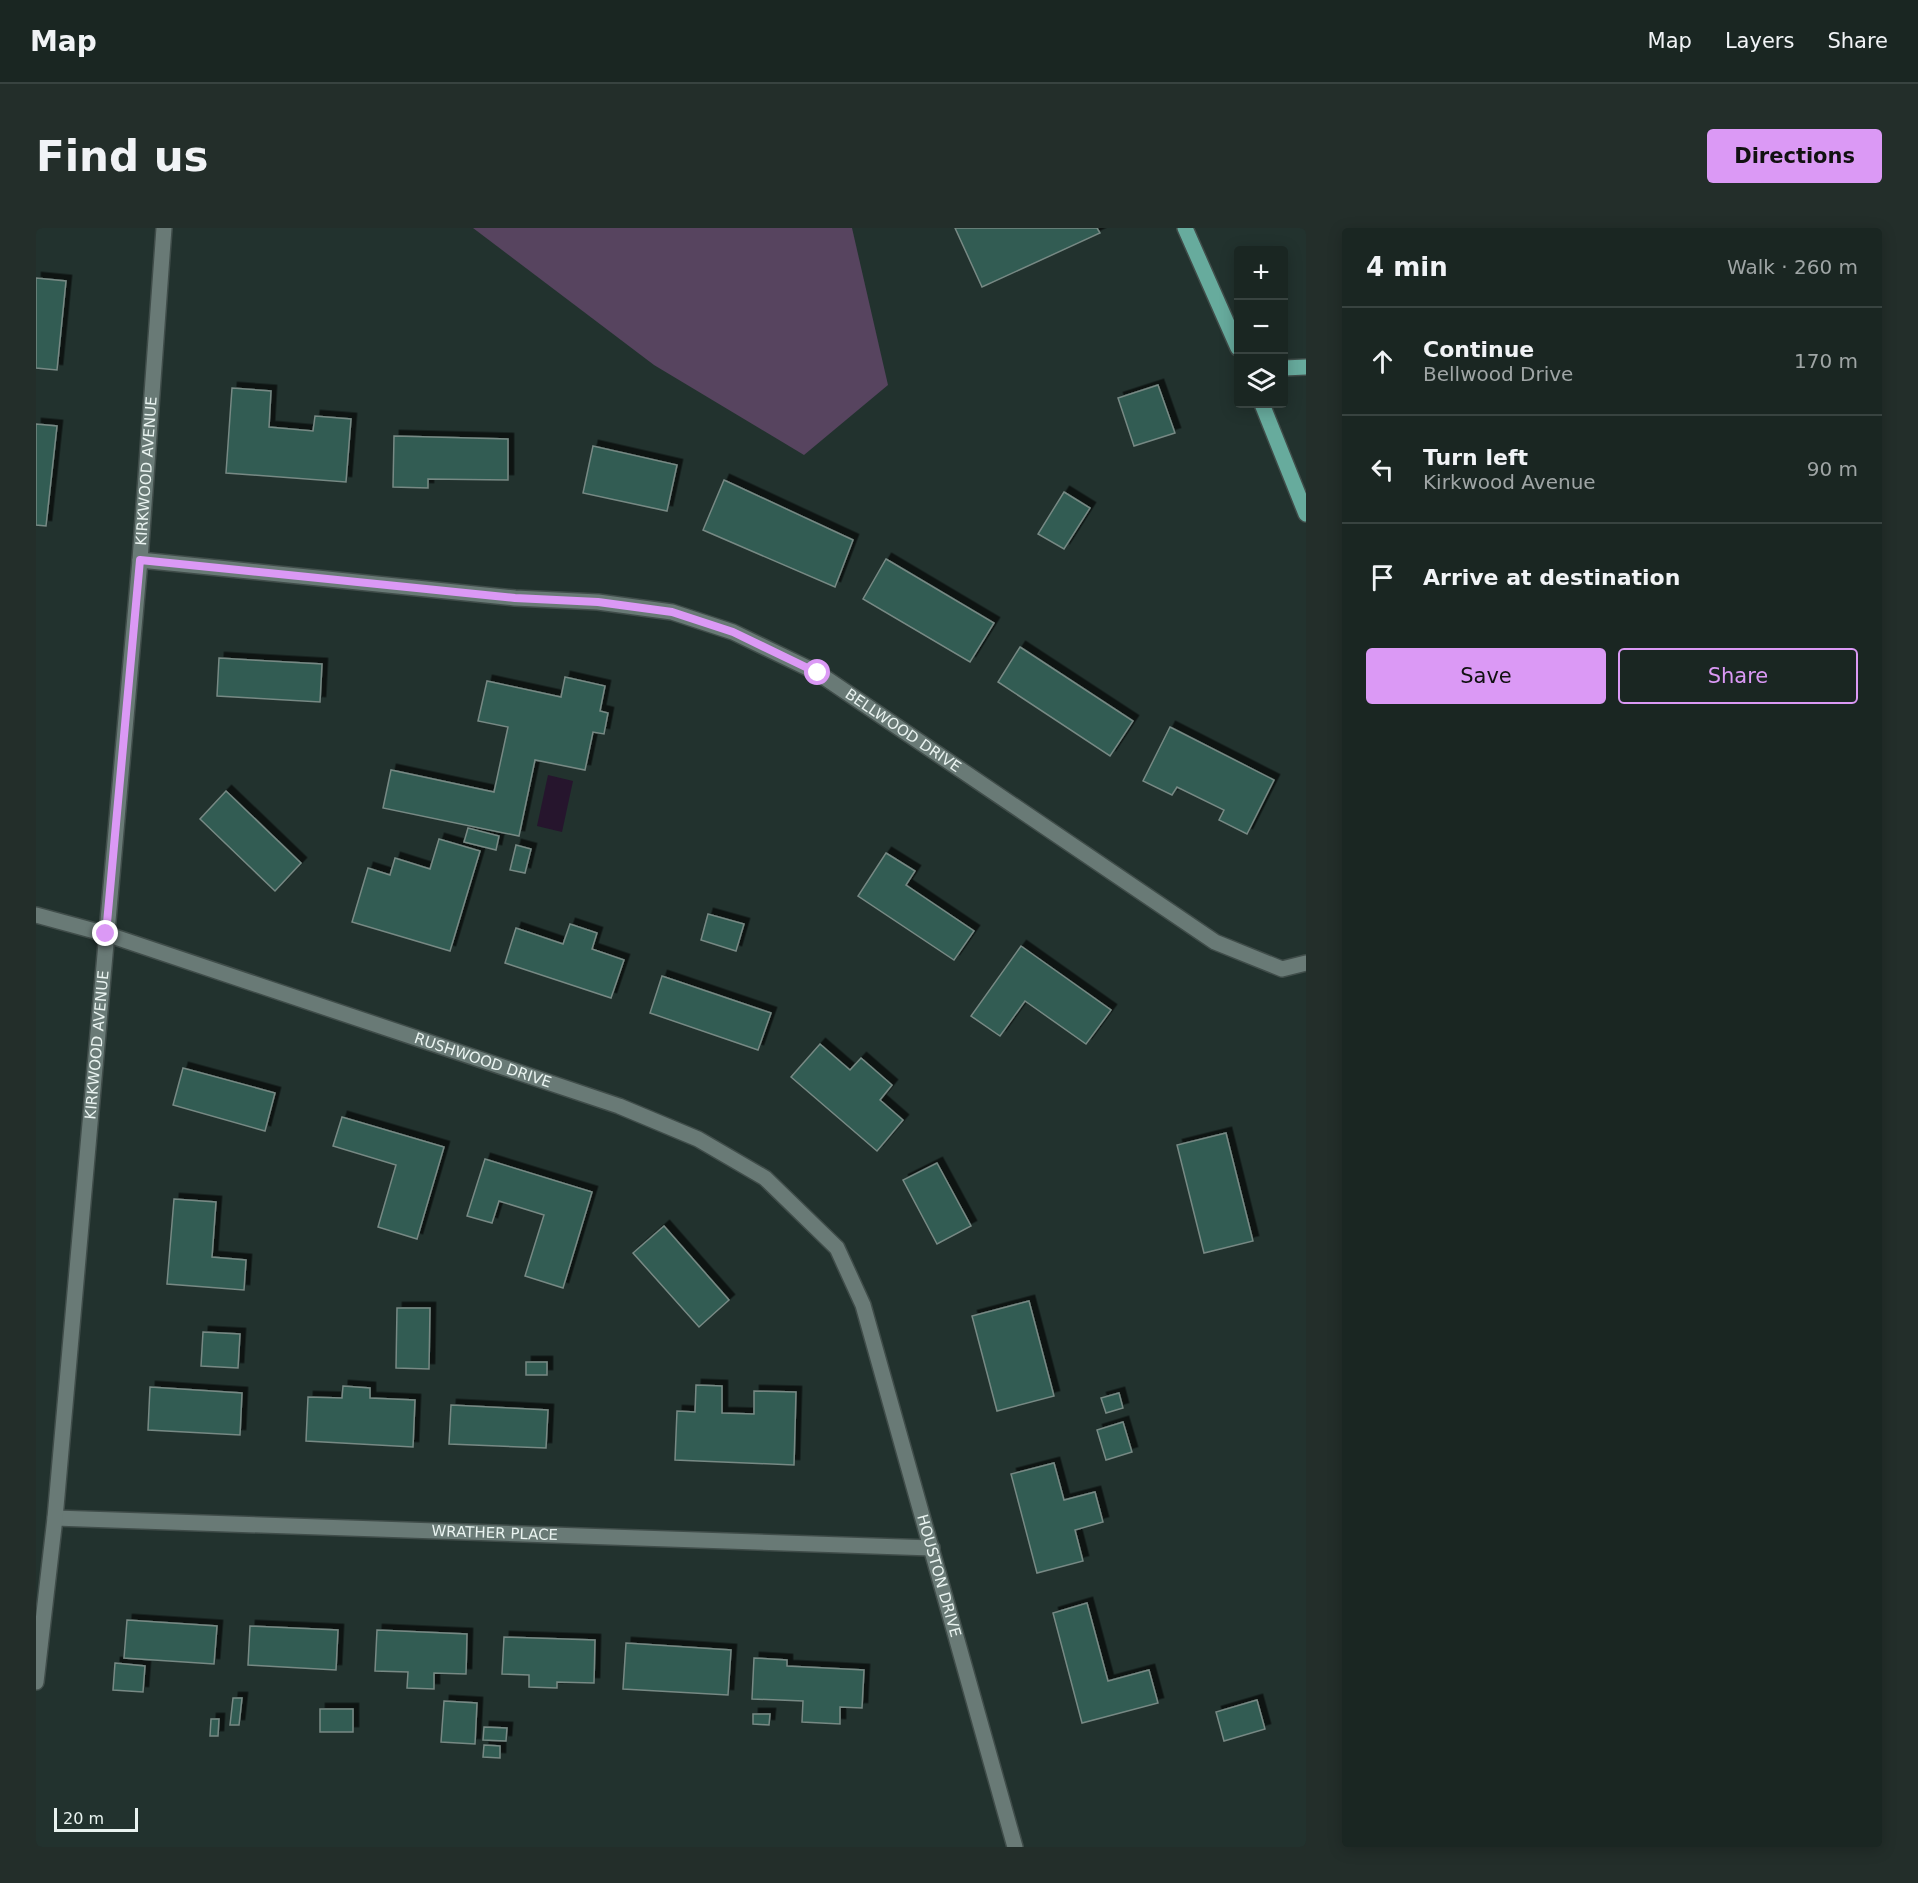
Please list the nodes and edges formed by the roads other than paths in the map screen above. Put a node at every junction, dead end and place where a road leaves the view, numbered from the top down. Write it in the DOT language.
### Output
graph roads {
  1 [pos="164,228"];
  2 [pos="1185,228"];
  3 [pos="1234,337"];
  4 [pos="1306,366"];
  5 [pos="1288,368"];
  6 [pos="1264,408"];
  7 [pos="1306,514"];
  8 [pos="140,560"];
  9 [pos="36,915"];
  10 [pos="106,934"];
  11 [pos="1306,963"];
  12 [pos="863,1305"];
  13 [pos="55,1518"];
  14 [pos="932,1548"];
  15 [pos="36,1682"];
  16 [pos="1015,1847"];
  1 -- 8 [label="street, KIRKWOOD AVENUE"];
  2 -- 3 [label="main road"];
  4 -- 5 [label="main road"];
  6 -- 7 [label="main road"];
  8 -- 10 [label="street, KIRKWOOD AVENUE"];
  8 -- 11 [label="street, BELLWOOD DRIVE"];
  9 -- 10 [label="street, RUSHWOOD DRIVE"];
  10 -- 12 [label="street, RUSHWOOD DRIVE"];
  10 -- 13 [label="street, KIRKWOOD AVENUE"];
  12 -- 14 [label="street, HOUSTON DRIVE"];
  13 -- 14 [label="street, WRATHER PLACE"];
  13 -- 15 [label="street, KIRKWOOD AVENUE"];
  14 -- 16 [label="street, HOUSTON DRIVE"];
}
